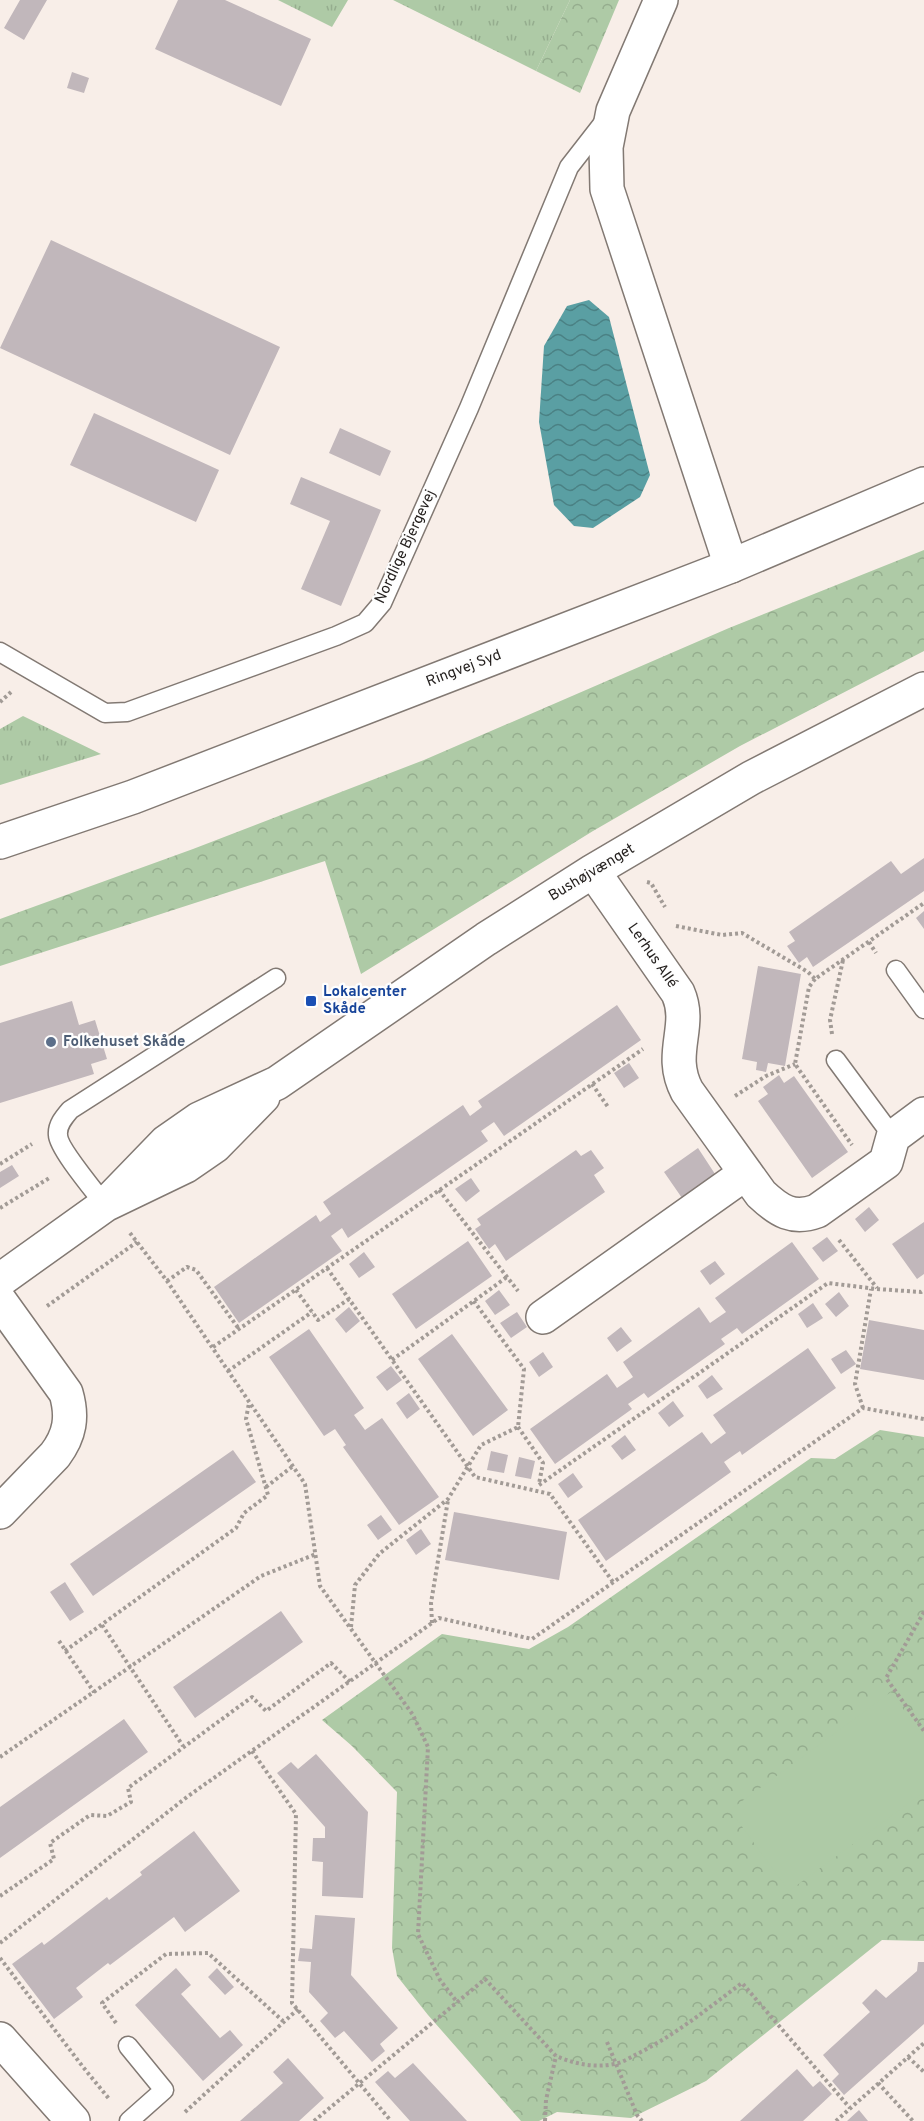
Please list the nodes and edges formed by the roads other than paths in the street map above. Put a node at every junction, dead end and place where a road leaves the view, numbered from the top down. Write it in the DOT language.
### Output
graph roads {
  1 [pos="661,0"];
  2 [pos="613,111"];
  3 [pos="924,484"];
  4 [pos="731,567"];
  5 [pos="0,652"];
  6 [pos="924,689"];
  7 [pos="0,842"];
  8 [pos="593,871"];
  9 [pos="896,970"];
  10 [pos="276,978"];
  11 [pos="924,1009"];
  12 [pos="836,1060"];
  13 [pos="924,1113"];
  14 [pos="893,1137"];
  15 [pos="746,1173"];
  16 [pos="105,1205"];
  17 [pos="0,1280"];
  18 [pos="9,1313"];
  19 [pos="543,1317"];
  20 [pos="0,1512"];
  21 [pos="0,2038"];
  22 [pos="128,2046"];
  23 [pos="70,2120"];
  24 [pos="129,2121"];
  1 -- 2 [label="street, Nordlige Bjergevej"];
  2 -- 4 [label="street, Nordlige Bjergevej"];
  2 -- 5 [label="lane, Nordlige Bjergevej"];
  3 -- 4 [label="street, Ringvej Syd"];
  4 -- 7 [label="street, Ringvej Syd"];
  6 -- 8 [label="street, Bushøjvænget"];
  8 -- 15 [label="street, Lerhus Allé"];
  8 -- 16 [label="street, Bushøjvænget"];
  9 -- 11 [label="lane"];
  10 -- 16 [label="lane"];
  12 -- 14 [label="lane"];
  13 -- 14 [label="street"];
  14 -- 15 [label="street, Lerhus Allé"];
  15 -- 19 [label="street"];
  16 -- 17 [label="street, Bushøjvænget"];
  18 -- 20 [label="street"];
  21 -- 23 [label="street"];
  22 -- 24 [label="lane"];
}
